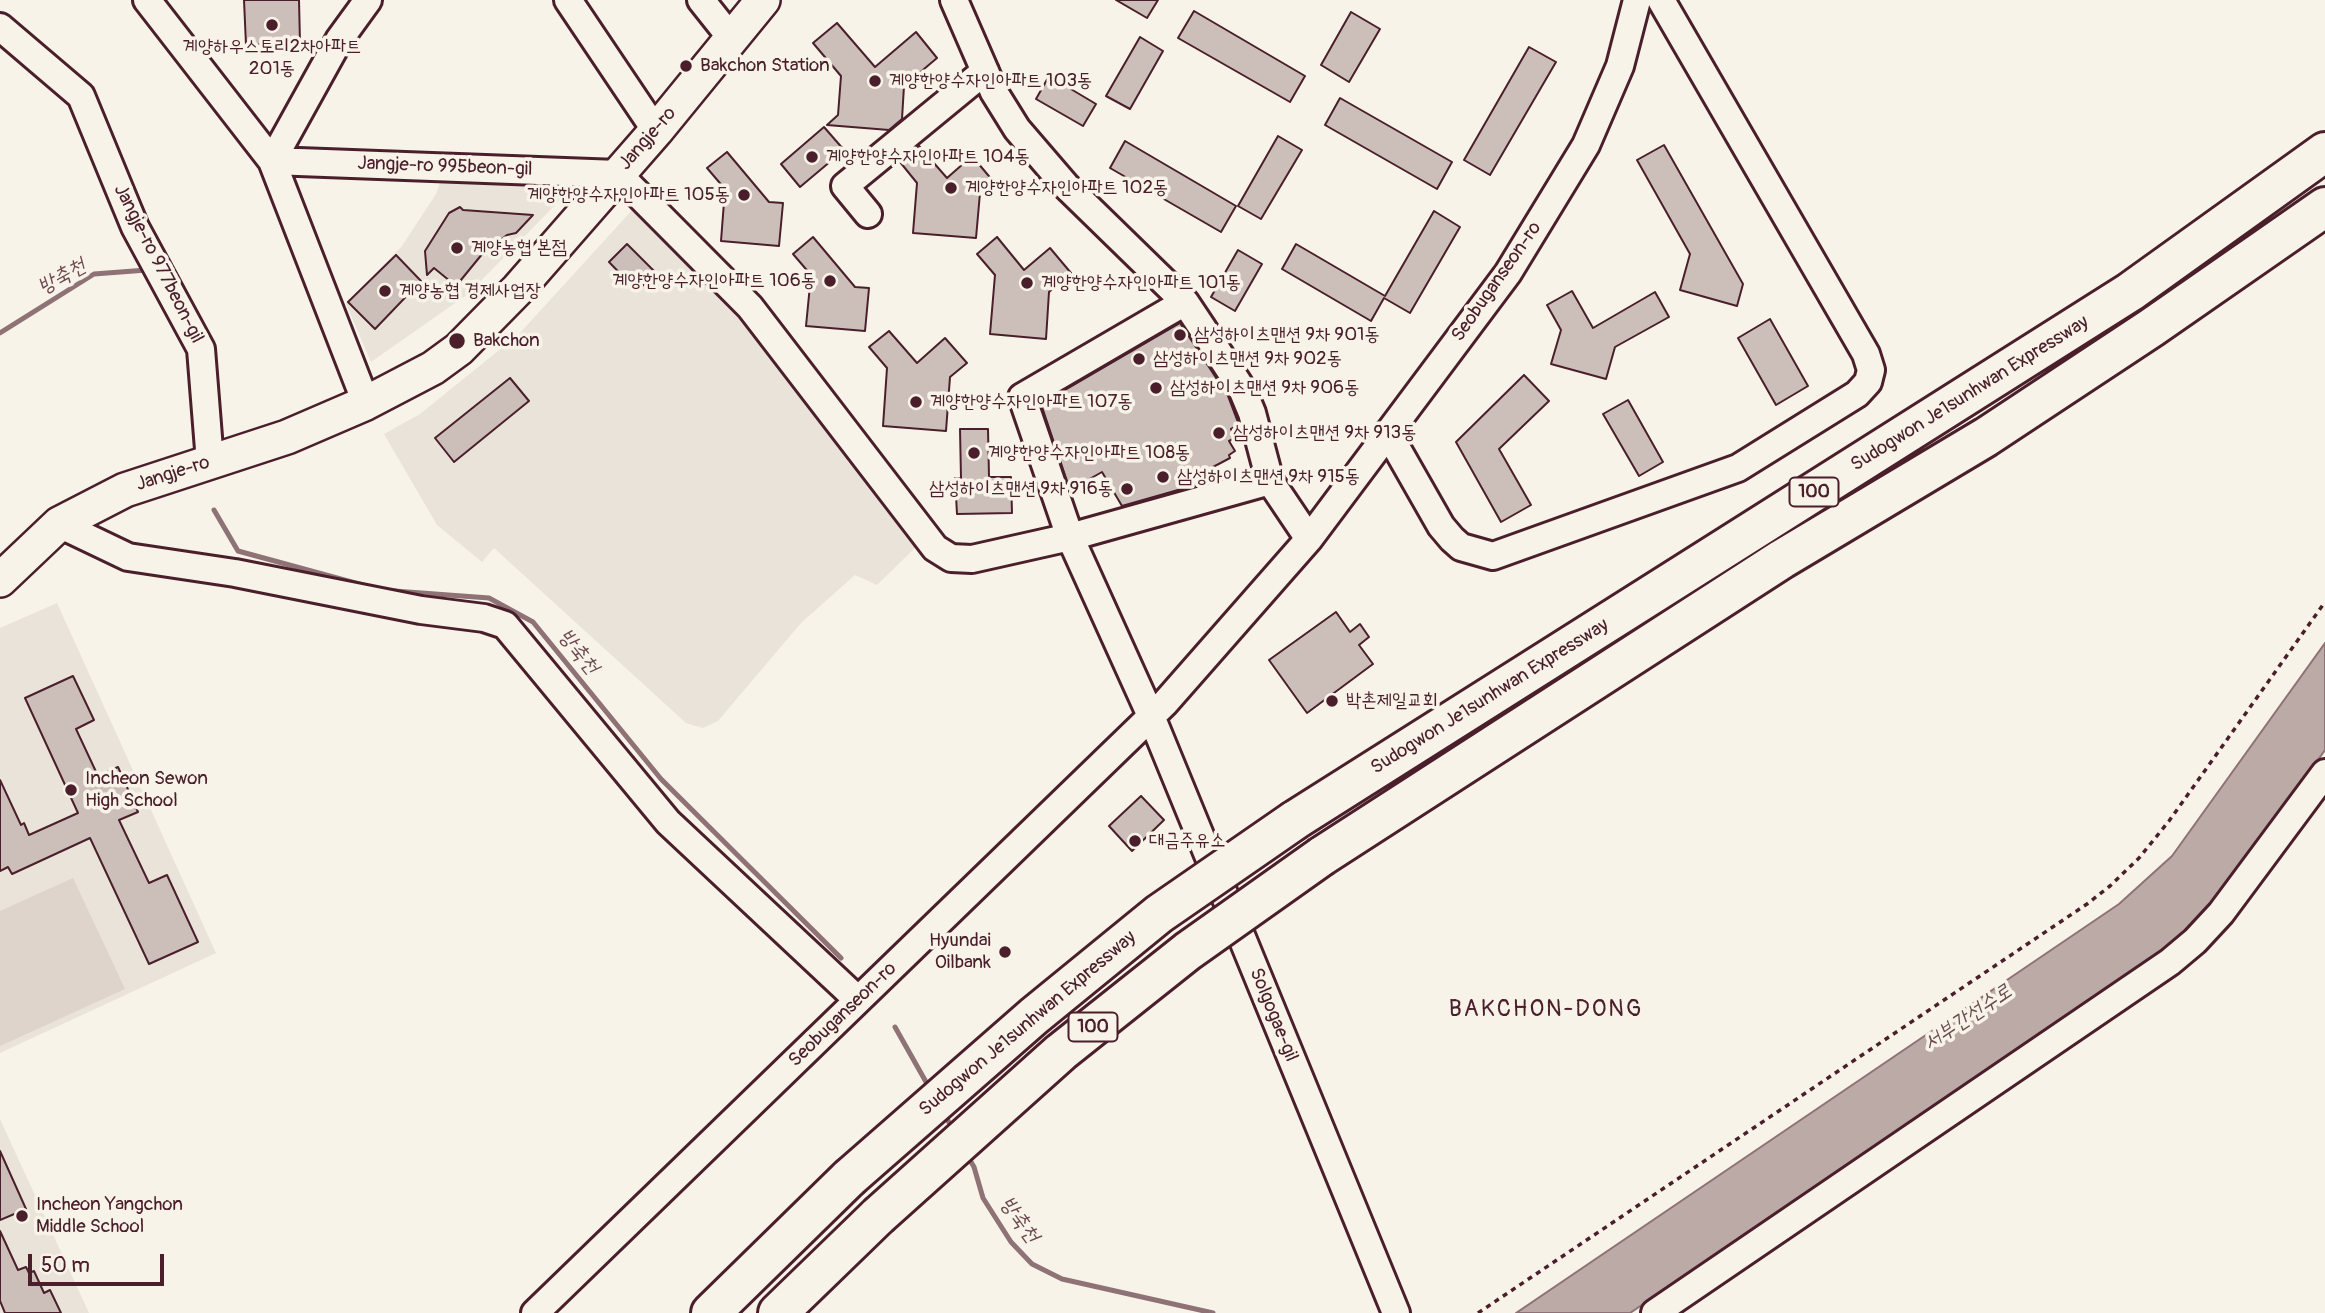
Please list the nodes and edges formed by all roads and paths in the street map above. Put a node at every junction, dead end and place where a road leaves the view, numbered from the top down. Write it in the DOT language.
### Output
graph roads {
  1 [pos="368,0"];
  2 [pos="568,0"];
  3 [pos="701,0"];
  4 [pos="763,0"];
  5 [pos="954,0"];
  6 [pos="1637,0"];
  7 [pos="1661,0"];
  8 [pos="151,2"];
  9 [pos="0,27"];
  10 [pos="732,39"];
  11 [pos="985,71"];
  12 [pos="656,131"];
  13 [pos="2325,152"];
  14 [pos="272,161"];
  15 [pos="618,174"];
  16 [pos="2325,207"];
  17 [pos="868,214"];
  18 [pos="1185,302"];
  19 [pos="366,403"];
  20 [pos="1388,433"];
  21 [pos="210,462"];
  22 [pos="1270,481"];
  23 [pos="59,524"];
  24 [pos="1070,537"];
  25 [pos="1308,538"];
  26 [pos="0,580"];
  27 [pos="2325,602"];
  28 [pos="1151,716"];
  29 [pos="2325,773"];
  30 [pos="858,1000"];
  31 [pos="535,1313"];
  32 [pos="711,1313"];
  33 [pos="778,1313"];
  34 [pos="1396,1313"];
  35 [pos="1478,1313"];
  36 [pos="1655,1313"];
  1 -- 14 [label="street"];
  2 -- 12 [label="street"];
  3 -- 10 [label="street"];
  4 -- 10 [label="main road, Jangje-ro"];
  5 -- 11 [label="street"];
  6 -- 20 [label="street, Seobuganseon-ro"];
  7 -- 20 [label="street"];
  8 -- 14 [label="street"];
  9 -- 21 [label="street, Jangje-ro 977beon-gil"];
  10 -- 12 [label="main road, Jangje-ro"];
  11 -- 17 [label="street"];
  11 -- 18 [label="street"];
  12 -- 15 [label="main road, Jangje-ro"];
  13 -- 32 [label="highway, Sudogwon Je1sunhwan Expressway / 100, bridge"];
  14 -- 15 [label="street, Jangje-ro 995beon-gil"];
  14 -- 19 [label="street"];
  15 -- 19 [label="main road, Jangje-ro"];
  15 -- 24 [label="street"];
  16 -- 33 [label="highway, 100, bridge"];
  18 -- 22 [label="street"];
  18 -- 24 [label="street"];
  19 -- 21 [label="main road, Jangje-ro"];
  20 -- 25 [label="street, Seobuganseon-ro"];
  21 -- 23 [label="main road, Jangje-ro"];
  22 -- 24 [label="street"];
  22 -- 25 [label="street"];
  23 -- 26 [label="main road, Jangje-ro"];
  23 -- 30 [label="street"];
  24 -- 28 [label="street"];
  25 -- 28 [label="street, Seobuganseon-ro"];
  27 -- 35 [label="path"];
  28 -- 30 [label="street, Seobuganseon-ro"];
  28 -- 34 [label="street, Solgogae-gil"];
  29 -- 36 [label="street"];
  30 -- 31 [label="street, Seobuganseon-ro"];
}
